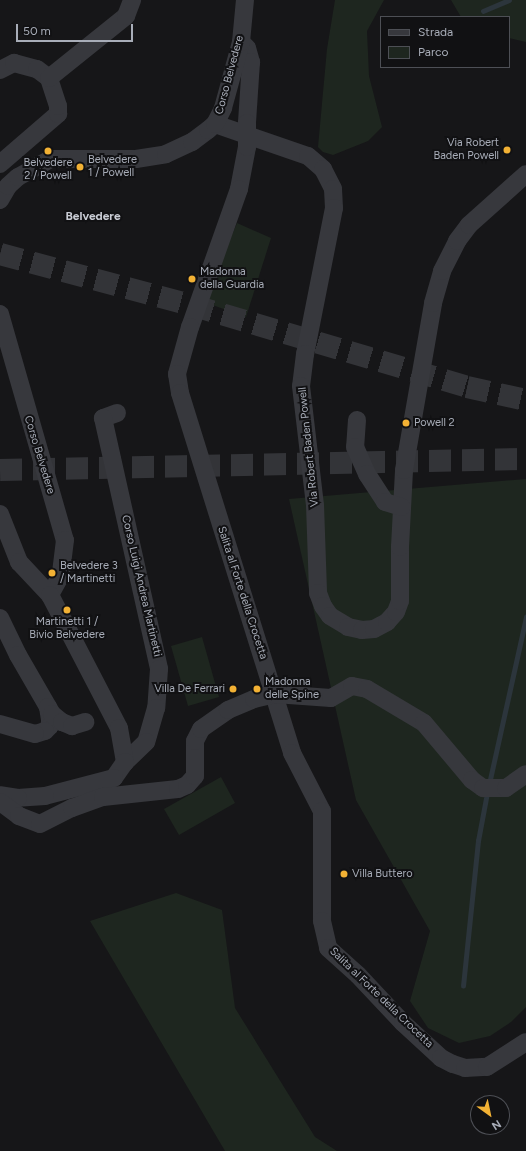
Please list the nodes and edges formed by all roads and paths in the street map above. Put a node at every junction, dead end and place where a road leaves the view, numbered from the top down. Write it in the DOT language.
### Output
graph roads {
  1 [pos="132,0"];
  2 [pos="245,0"];
  3 [pos="241,42"];
  4 [pos="0,70"];
  5 [pos="49,78"];
  6 [pos="215,124"];
  7 [pos="0,164"];
  8 [pos="526,174"];
  9 [pos="0,200"];
  10 [pos="0,314"];
  11 [pos="117,413"];
  12 [pos="357,420"];
  13 [pos="401,507"];
  14 [pos="0,514"];
  15 [pos="50,595"];
  16 [pos="0,618"];
  17 [pos="275,694"];
  18 [pos="48,707"];
  19 [pos="85,722"];
  20 [pos="0,724"];
  21 [pos="125,762"];
  22 [pos="526,774"];
  23 [pos="0,795"];
  24 [pos="0,802"];
  25 [pos="526,1042"];
  1 -- 5 [label="street"];
  2 -- 3 [label="street, Corso Belvedere"];
  3 -- 6 [label="street, Corso Belvedere"];
  3 -- 17 [label="street, Salita al Forte della Crocetta, bridge"];
  4 -- 5 [label="street"];
  5 -- 7 [label="street"];
  6 -- 9 [label="street, Corso Belvedere"];
  6 -- 13 [label="street, Via Robert Baden Powell"];
  8 -- 13 [label="street, Via Robert Baden Powell"];
  10 -- 15 [label="street, Corso Belvedere"];
  11 -- 21 [label="street, Corso Luigi Andrea Martinetti"];
  12 -- 13 [label="street"];
  14 -- 15 [label="street"];
  15 -- 21 [label="street"];
  16 -- 18 [label="street"];
  17 -- 22 [label="street"];
  17 -- 24 [label="street"];
  17 -- 25 [label="street, Salita al Forte della Crocetta"];
  18 -- 19 [label="street"];
  18 -- 20 [label="street"];
  21 -- 23 [label="street, Corso Luigi Andrea Martinetti"];
}
